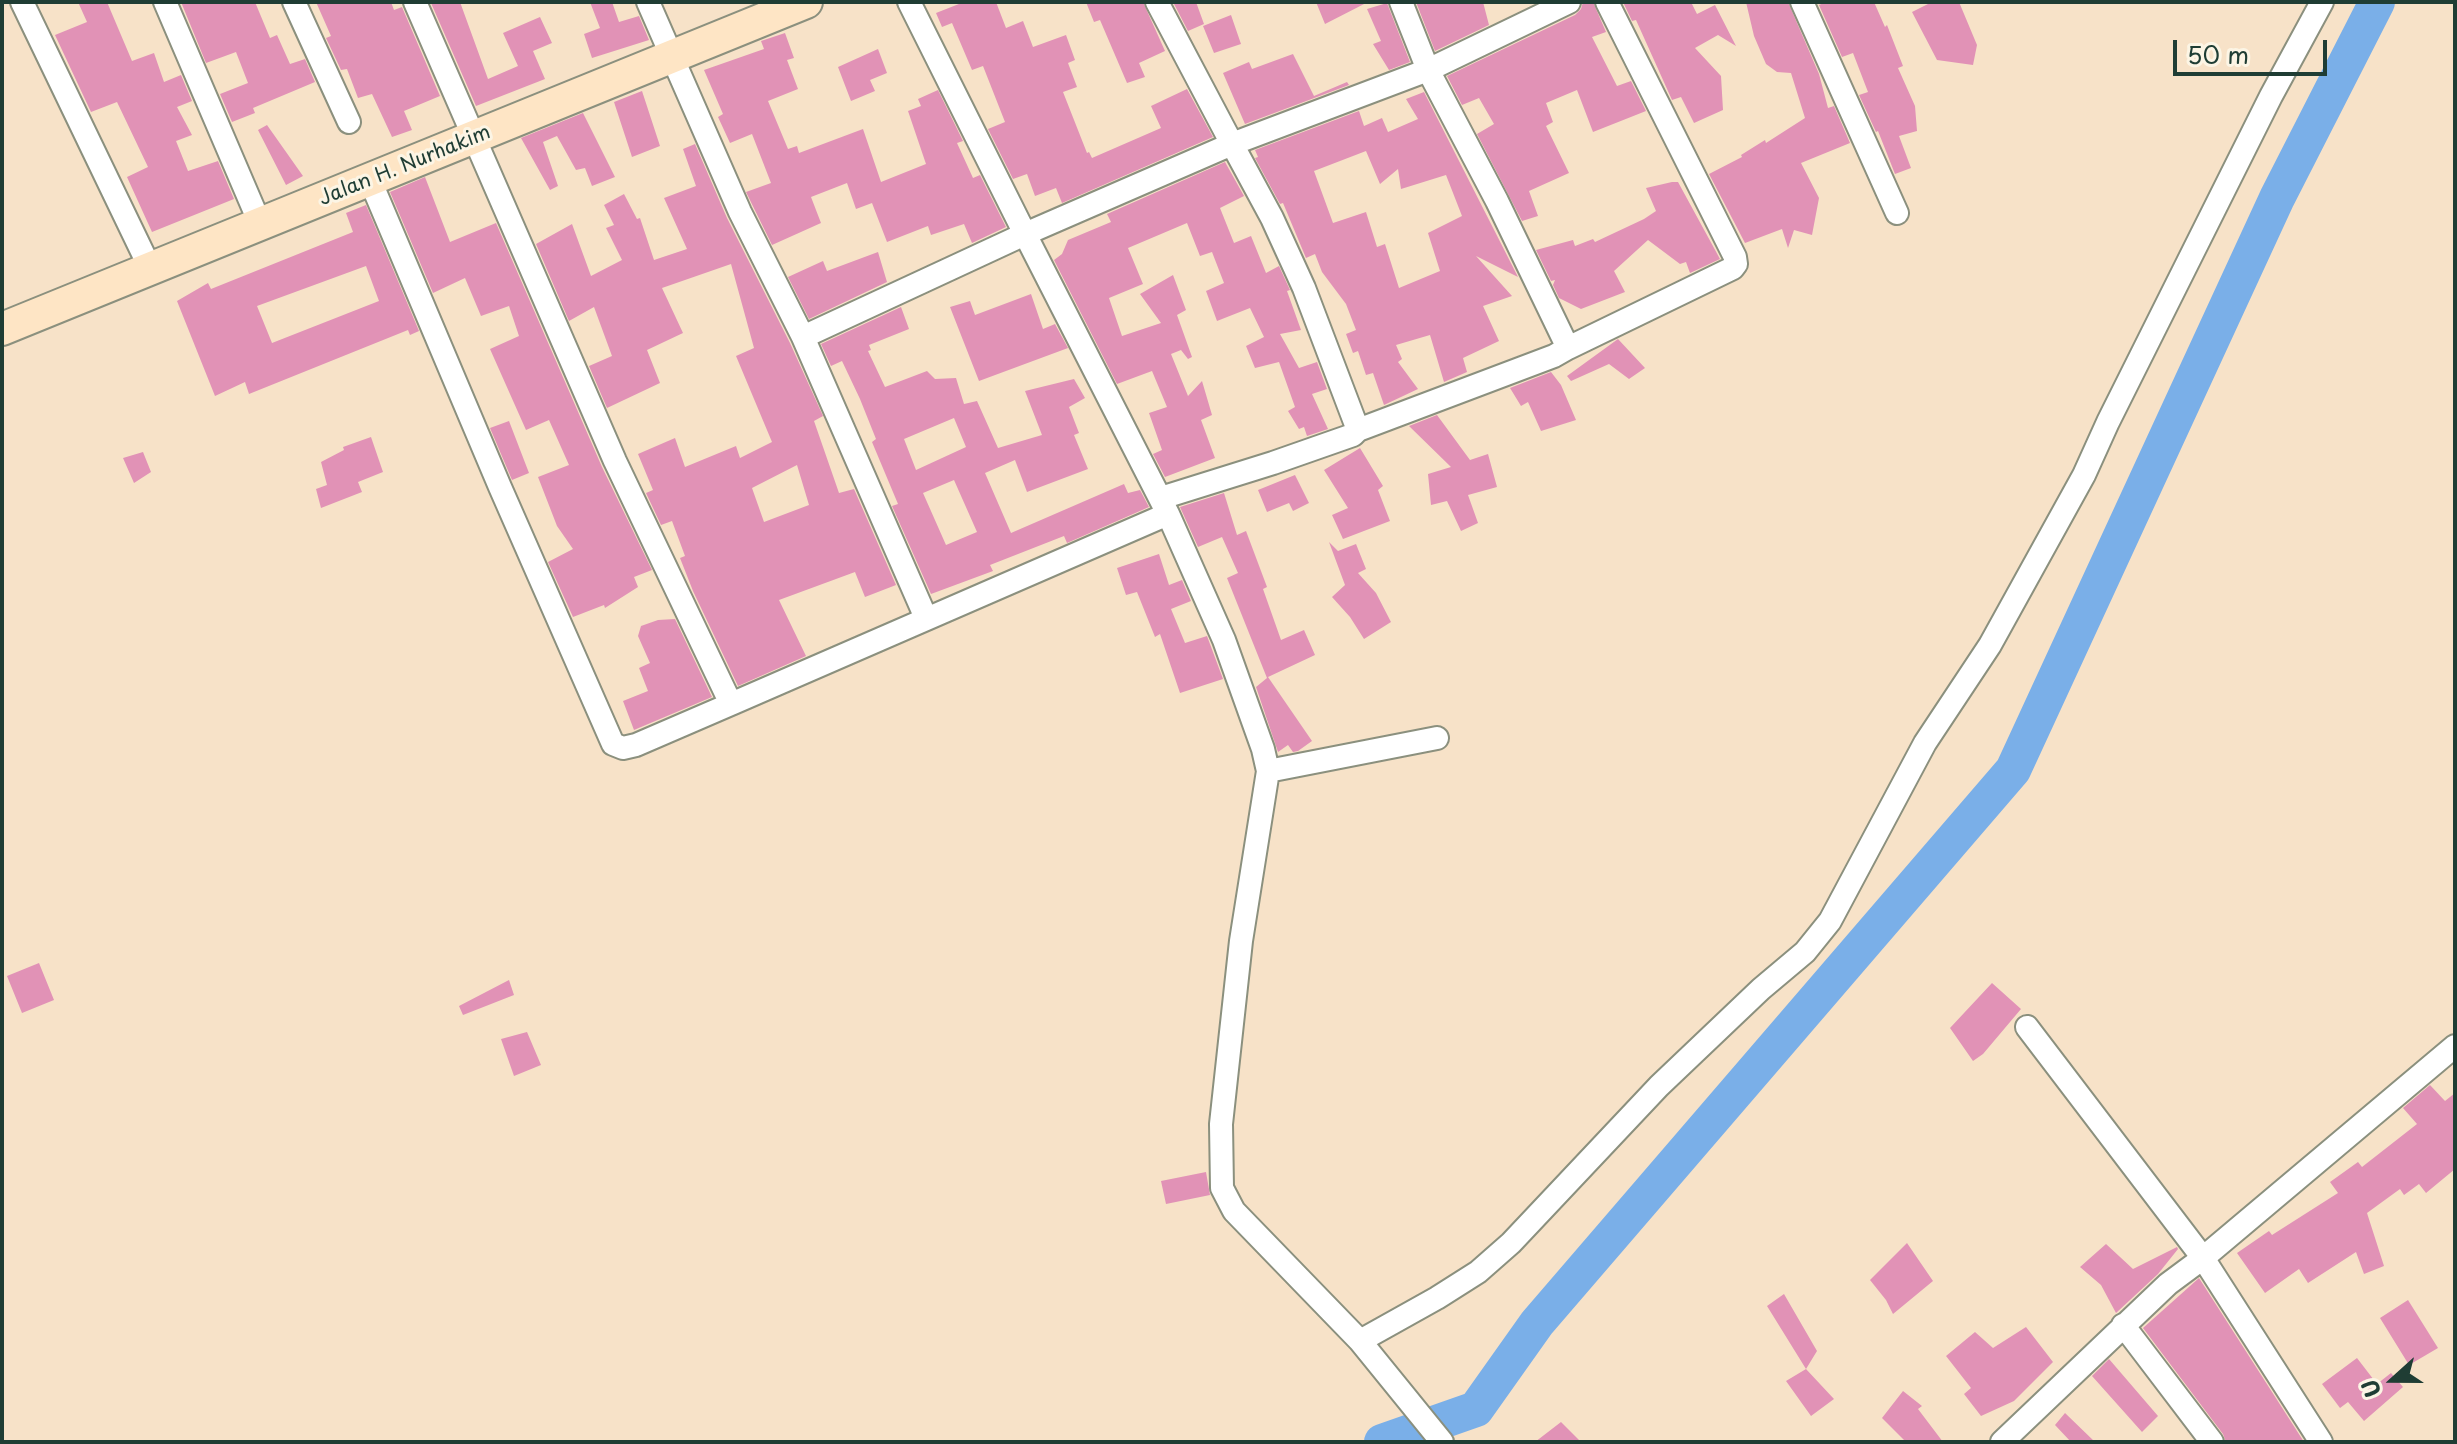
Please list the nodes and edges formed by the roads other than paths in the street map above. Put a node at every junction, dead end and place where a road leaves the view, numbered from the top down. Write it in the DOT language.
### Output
graph roads {
  1 [pos="22,2"];
  2 [pos="165,2"];
  3 [pos="294,2"];
  4 [pos="415,2"];
  5 [pos="648,2"];
  6 [pos="806,2"];
  7 [pos="909,2"];
  8 [pos="1157,2"];
  9 [pos="1401,2"];
  10 [pos="1569,2"];
  11 [pos="1607,2"];
  12 [pos="1802,2"];
  13 [pos="2322,2"];
  14 [pos="672,58"];
  15 [pos="1428,70"];
  16 [pos="349,122"];
  17 [pos="475,137"];
  18 [pos="1232,144"];
  19 [pos="370,180"];
  20 [pos="1897,213"];
  21 [pos="261,226"];
  22 [pos="1025,234"];
  23 [pos="151,270"];
  24 [pos="2,329"];
  25 [pos="803,337"];
  26 [pos="1568,348"];
  27 [pos="1358,430"];
  28 [pos="1165,506"];
  29 [pos="926,618"];
  30 [pos="731,704"];
  31 [pos="1437,738"];
  32 [pos="1268,771"];
  33 [pos="2027,1027"];
  34 [pos="2455,1046"];
  35 [pos="2203,1258"];
  36 [pos="2123,1325"];
  37 [pos="1360,1341"];
  38 [pos="1442,1442"];
  39 [pos="2002,1442"];
  40 [pos="2212,1442"];
  41 [pos="2321,1442"];
  1 -- 23 [label="street"];
  2 -- 21 [label="street"];
  3 -- 16 [label="street"];
  4 -- 17 [label="street"];
  5 -- 14 [label="street"];
  6 -- 14 [label="main road, Jalan H. Nurhakim"];
  7 -- 22 [label="street"];
  8 -- 18 [label="street"];
  9 -- 15 [label="street"];
  10 -- 15 [label="street"];
  11 -- 26 [label="street"];
  12 -- 20 [label="street"];
  13 -- 37 [label="street"];
  14 -- 17 [label="main road, Jalan H. Nurhakim"];
  14 -- 25 [label="street"];
  15 -- 18 [label="street"];
  15 -- 26 [label="street"];
  17 -- 19 [label="main road, Jalan H. Nurhakim"];
  17 -- 30 [label="street"];
  18 -- 22 [label="street"];
  18 -- 27 [label="street"];
  19 -- 21 [label="main road, Jalan H. Nurhakim"];
  19 -- 30 [label="street"];
  21 -- 23 [label="main road, Jalan H. Nurhakim"];
  22 -- 25 [label="street"];
  22 -- 28 [label="street"];
  23 -- 24 [label="main road, Jalan H. Nurhakim"];
  25 -- 29 [label="street"];
  26 -- 27 [label="street"];
  27 -- 28 [label="street"];
  28 -- 29 [label="street"];
  28 -- 32 [label="street"];
  29 -- 30 [label="street"];
  31 -- 32 [label="street"];
  32 -- 37 [label="street"];
  33 -- 35 [label="street"];
  34 -- 35 [label="street"];
  35 -- 36 [label="street"];
  35 -- 41 [label="street"];
  36 -- 39 [label="street"];
  36 -- 40 [label="street"];
  37 -- 38 [label="street"];
}
